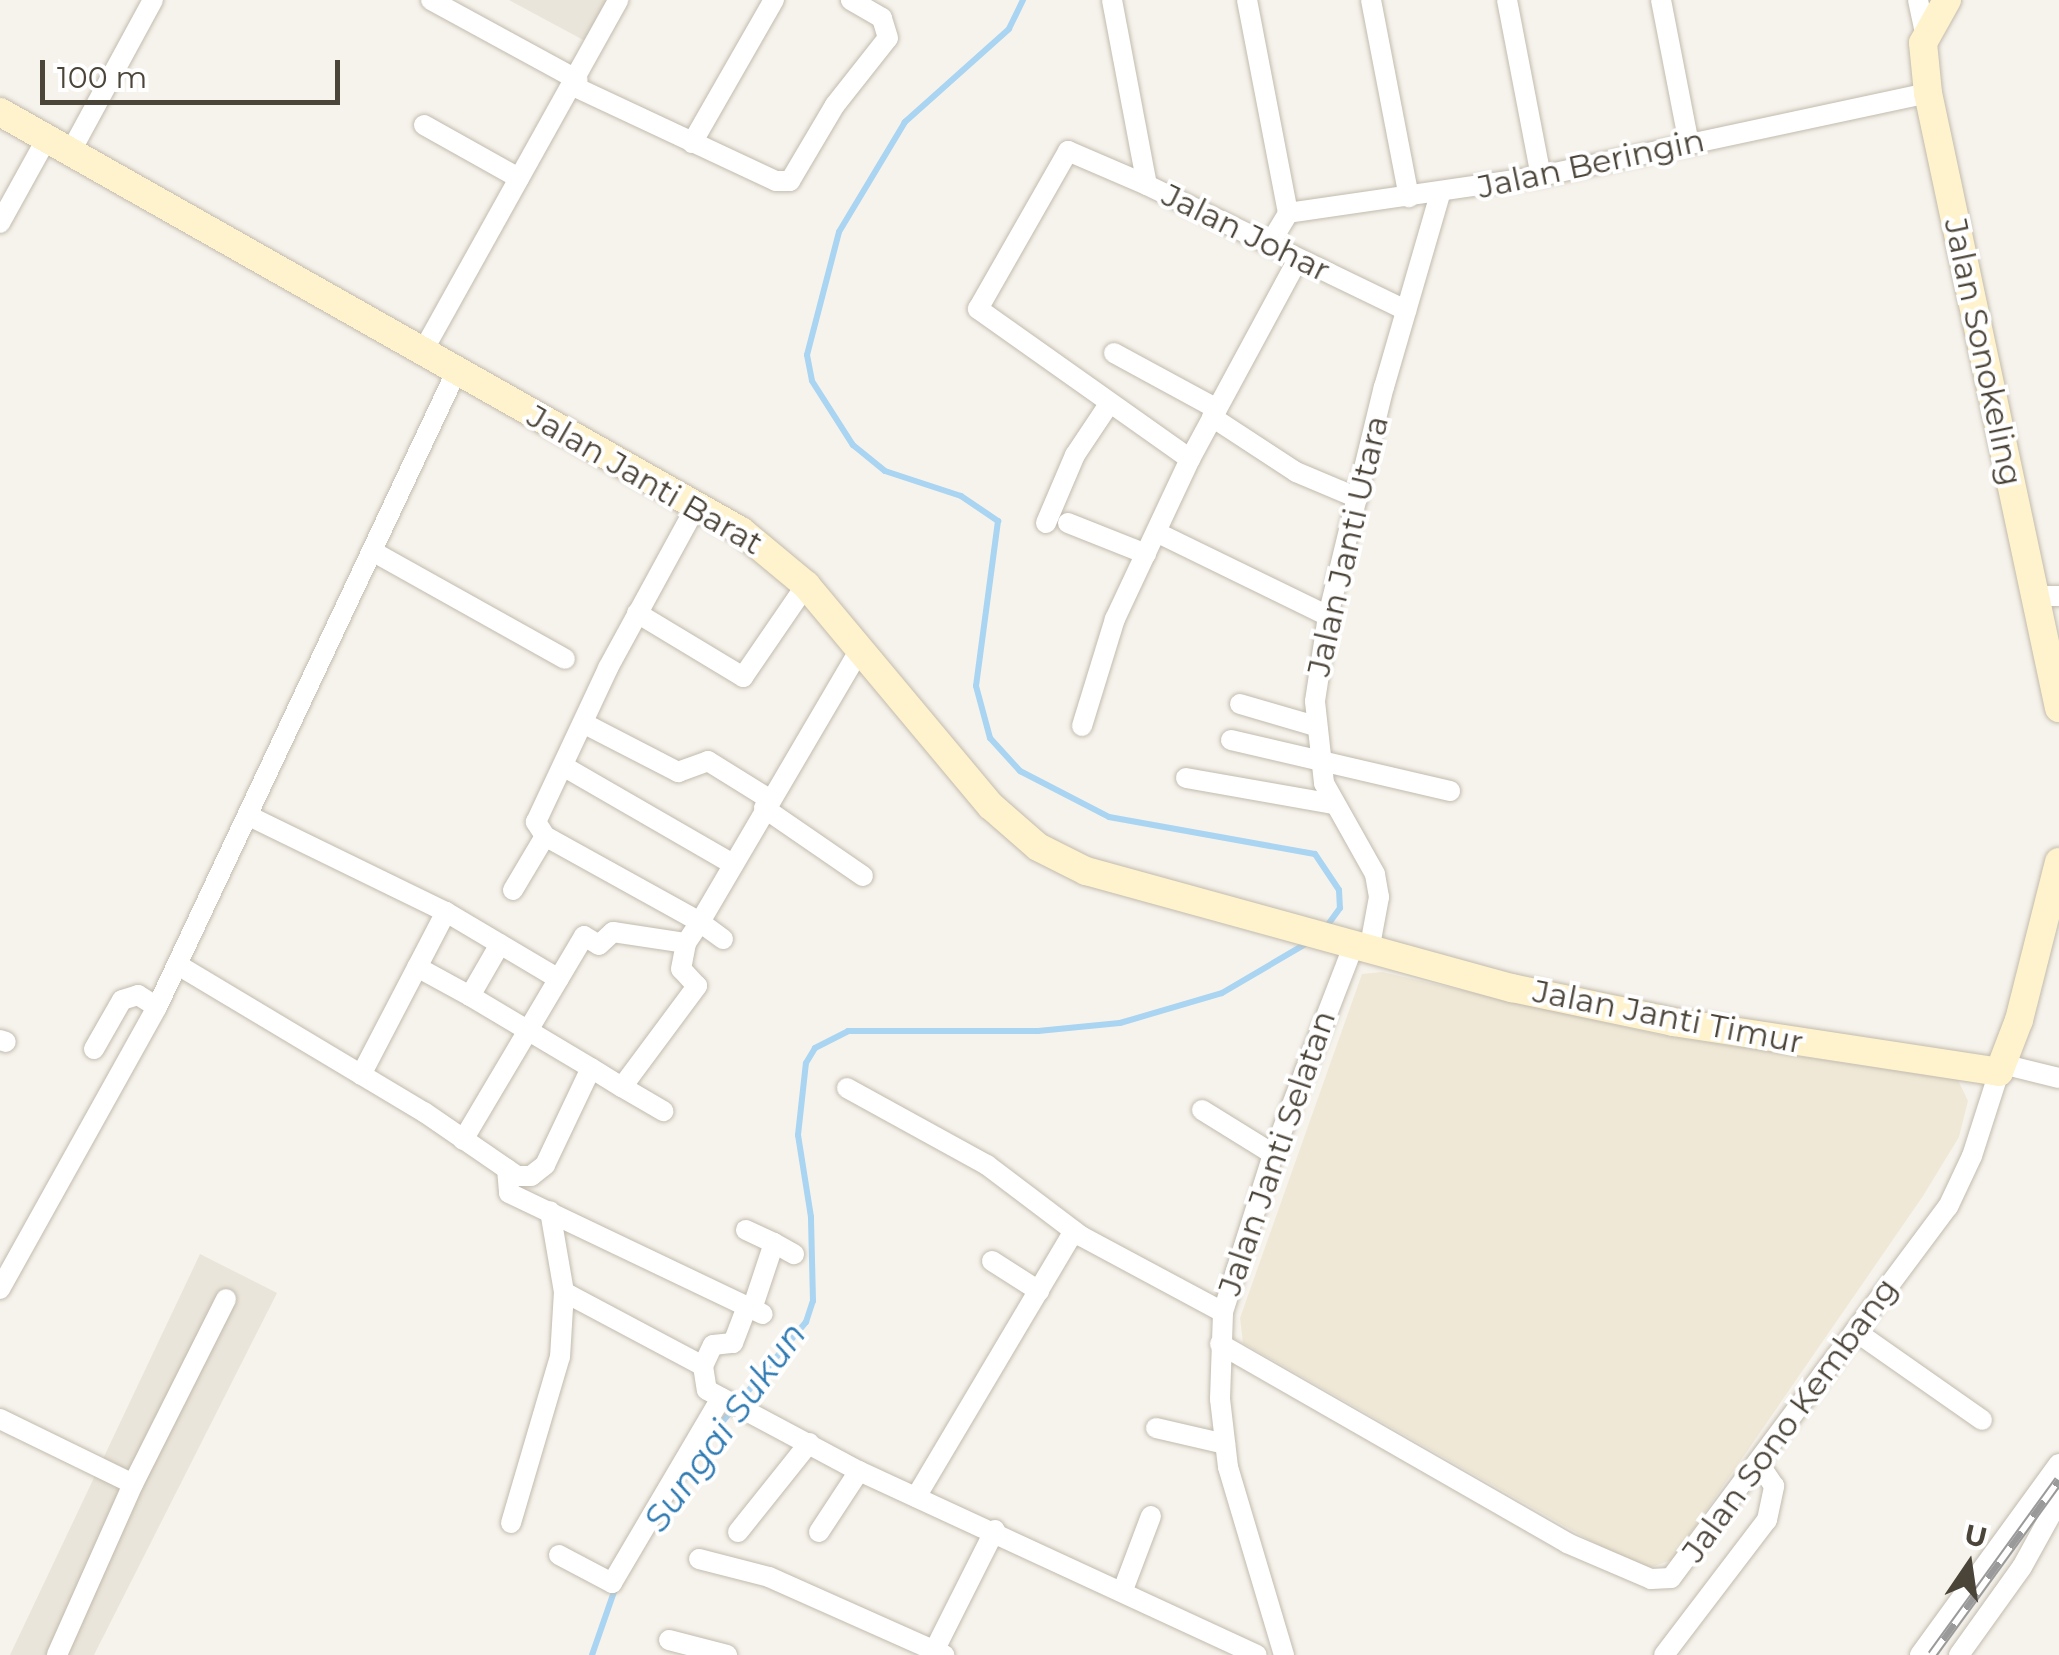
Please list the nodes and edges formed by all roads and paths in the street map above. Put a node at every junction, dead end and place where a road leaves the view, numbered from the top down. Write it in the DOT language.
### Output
graph roads {
  1 [pos="154,0"];
  2 [pos="431,0"];
  3 [pos="618,0"];
  4 [pos="774,0"];
  5 [pos="852,0"];
  6 [pos="1112,0"];
  7 [pos="1247,0"];
  8 [pos="1371,0"];
  9 [pos="1507,0"];
  10 [pos="1662,0"];
  11 [pos="1918,0"];
  12 [pos="1946,0"];
  13 [pos="1926,34"];
  14 [pos="575,83"];
  15 [pos="1928,93"];
  16 [pos="0,112"];
  17 [pos="424,125"];
  18 [pos="692,143"];
  19 [pos="59,144"];
  20 [pos="1689,144"];
  21 [pos="1542,176"];
  22 [pos="519,178"];
  23 [pos="1148,185"];
  24 [pos="1440,194"];
  25 [pos="1409,197"];
  26 [pos="1288,213"];
  27 [pos="0,223"];
  28 [pos="1269,245"];
  29 [pos="1298,258"];
  30 [pos="1406,310"];
  31 [pos="423,351"];
  32 [pos="1114,353"];
  33 [pos="456,370"];
  34 [pos="1110,404"];
  35 [pos="1214,413"];
  36 [pos="1190,459"];
  37 [pos="1358,498"];
  38 [pos="697,506"];
  39 [pos="1046,523"];
  40 [pos="1068,523"];
  41 [pos="1158,533"];
  42 [pos="372,551"];
  43 [pos="1146,554"];
  44 [pos="806,585"];
  45 [pos="2047,596"];
  46 [pos="637,613"];
  47 [pos="1328,616"];
  48 [pos="859,651"];
  49 [pos="566,659"];
  50 [pos="2057,689"];
  51 [pos="1240,704"];
  52 [pos="585,724"];
  53 [pos="1082,726"];
  54 [pos="1316,726"];
  55 [pos="1231,740"];
  56 [pos="1322,762"];
  57 [pos="563,766"];
  58 [pos="1186,778"];
  59 [pos="1450,791"];
  60 [pos="767,804"];
  61 [pos="1332,804"];
  62 [pos="250,816"];
  63 [pos="544,836"];
  64 [pos="2059,862"];
  65 [pos="733,864"];
  66 [pos="864,876"];
  67 [pos="513,890"];
  68 [pos="2055,906"];
  69 [pos="446,912"];
  70 [pos="700,922"];
  71 [pos="724,939"];
  72 [pos="686,943"];
  73 [pos="500,944"];
  74 [pos="1354,947"];
  75 [pos="178,966"];
  76 [pos="417,967"];
  77 [pos="558,979"];
  78 [pos="470,996"];
  79 [pos="158,1007"];
  80 [pos="528,1031"];
  81 [pos="94,1050"];
  82 [pos="591,1068"];
  83 [pos="2000,1068"];
  84 [pos="361,1074"];
  85 [pos="2058,1076"];
  86 [pos="622,1087"];
  87 [pos="848,1088"];
  88 [pos="1202,1110"];
  89 [pos="663,1111"];
  90 [pos="463,1140"];
  91 [pos="1272,1154"];
  92 [pos="507,1169"];
  93 [pos="550,1211"];
  94 [pos="746,1230"];
  95 [pos="1074,1231"];
  96 [pos="774,1244"];
  97 [pos="794,1254"];
  98 [pos="992,1261"];
  99 [pos="0,1289"];
  100 [pos="1039,1291"];
  101 [pos="564,1292"];
  102 [pos="226,1299"];
  103 [pos="754,1310"];
  104 [pos="1223,1312"];
  105 [pos="1855,1332"];
  106 [pos="1220,1344"];
  107 [pos="703,1366"];
  108 [pos="723,1399"];
  109 [pos="0,1419"];
  110 [pos="1982,1420"];
  111 [pos="1156,1428"];
  112 [pos="809,1443"];
  113 [pos="1225,1444"];
  114 [pos="1758,1462"];
  115 [pos="2059,1464"];
  116 [pos="858,1472"];
  117 [pos="133,1484"];
  118 [pos="916,1497"];
  119 [pos="2059,1500"];
  120 [pos="1152,1516"];
  121 [pos="511,1523"];
  122 [pos="995,1530"];
  123 [pos="738,1532"];
  124 [pos="819,1532"];
  125 [pos="558,1554"];
  126 [pos="698,1559"];
  127 [pos="1123,1590"];
  128 [pos="669,1640"];
  129 [pos="1226,1648"];
  130 [pos="937,1653"];
  131 [pos="57,1655"];
  132 [pos="727,1655"];
  133 [pos="1257,1655"];
  134 [pos="1284,1655"];
  135 [pos="1664,1655"];
  136 [pos="1920,1655"];
  137 [pos="1959,1655"];
  1 -- 19 [label="street"];
  2 -- 14 [label="street"];
  3 -- 14 [label="street"];
  4 -- 18 [label="street"];
  5 -- 18 [label="street"];
  6 -- 23 [label="street, Jalan Johar"];
  7 -- 26 [label="street"];
  8 -- 25 [label="street"];
  9 -- 21 [label="street"];
  10 -- 20 [label="street"];
  11 -- 13 [label="street"];
  12 -- 13 [label="street"];
  13 -- 15 [label="street, Jalan Sonokeling"];
  14 -- 18 [label="street"];
  14 -- 22 [label="street"];
  15 -- 20 [label="street, Jalan Beringin"];
  15 -- 45 [label="street, Jalan Sonokeling"];
  16 -- 19 [label="street, Jalan Janti Barat"];
  17 -- 22 [label="street"];
  19 -- 27 [label="street"];
  19 -- 31 [label="street, Jalan Janti Barat"];
  20 -- 21 [label="street, Jalan Beringin"];
  21 -- 24 [label="street, Jalan Beringin"];
  22 -- 31 [label="street"];
  23 -- 28 [label="street, Jalan Johar"];
  23 -- 34 [label="street"];
  24 -- 25 [label="street, Jalan Beringin"];
  24 -- 30 [label="street, Jalan Janti Utara"];
  25 -- 26 [label="street, Jalan Beringin"];
  26 -- 28 [label="street"];
  28 -- 29 [label="street, Jalan Johar"];
  29 -- 30 [label="street, Jalan Johar"];
  29 -- 35 [label="street"];
  30 -- 37 [label="street, Jalan Janti Utara"];
  31 -- 33 [label="street, Jalan Janti Barat"];
  32 -- 35 [label="street"];
  33 -- 38 [label="street, Jalan Janti Barat"];
  33 -- 42 [label="street"];
  34 -- 36 [label="street"];
  34 -- 39 [label="street"];
  35 -- 36 [label="street"];
  35 -- 37 [label="street"];
  36 -- 41 [label="street"];
  37 -- 47 [label="street, Jalan Janti Utara"];
  38 -- 44 [label="street, Jalan Janti Barat"];
  38 -- 46 [label="street"];
  40 -- 43 [label="street"];
  41 -- 43 [label="street"];
  41 -- 47 [label="street"];
  42 -- 49 [label="street"];
  42 -- 62 [label="street"];
  43 -- 53 [label="street"];
  44 -- 46 [label="street"];
  44 -- 48 [label="street, Jalan Janti Barat"];
  45 -- 50 [label="street, Jalan Sonokeling"];
  46 -- 52 [label="street"];
  47 -- 54 [label="street, Jalan Janti Utara"];
  48 -- 60 [label="street"];
  48 -- 74 [label="street, Jalan Janti Barat"];
  51 -- 54 [label="street"];
  52 -- 57 [label="street"];
  52 -- 60 [label="street"];
  54 -- 56 [label="street, Jalan Janti Utara"];
  55 -- 56 [label="street"];
  56 -- 59 [label="street"];
  56 -- 61 [label="street, Jalan Janti Utara"];
  57 -- 63 [label="street"];
  57 -- 65 [label="street"];
  58 -- 61 [label="street"];
  60 -- 65 [label="street"];
  60 -- 66 [label="street"];
  61 -- 74 [label="street, Jalan Janti Utara"];
  62 -- 69 [label="street"];
  62 -- 75 [label="street"];
  63 -- 67 [label="street"];
  63 -- 70 [label="street"];
  64 -- 68 [label="street"];
  65 -- 70 [label="street"];
  68 -- 83 [label="street"];
  69 -- 73 [label="street"];
  69 -- 76 [label="street"];
  70 -- 71 [label="street"];
  70 -- 72 [label="street"];
  72 -- 77 [label="street"];
  72 -- 86 [label="street"];
  73 -- 77 [label="street"];
  73 -- 78 [label="street"];
  74 -- 83 [label="street, Jalan Janti Timur"];
  74 -- 91 [label="street, Jalan Janti Selatan"];
  75 -- 79 [label="street"];
  75 -- 84 [label="street"];
  76 -- 78 [label="street"];
  76 -- 84 [label="street"];
  77 -- 80 [label="street"];
  78 -- 80 [label="street"];
  79 -- 81 [label="street"];
  79 -- 99 [label="street"];
  80 -- 82 [label="street"];
  80 -- 90 [label="street"];
  82 -- 86 [label="street"];
  82 -- 92 [label="street"];
  83 -- 85 [label="street"];
  83 -- 105 [label="street, Jalan Sono Kembang"];
  84 -- 90 [label="street"];
  86 -- 89 [label="street"];
  87 -- 95 [label="street"];
  88 -- 91 [label="street"];
  90 -- 92 [label="street"];
  91 -- 104 [label="street, Jalan Janti Selatan"];
  92 -- 93 [label="street"];
  93 -- 101 [label="street"];
  93 -- 103 [label="street"];
  94 -- 96 [label="street"];
  95 -- 100 [label="street"];
  95 -- 104 [label="street"];
  96 -- 97 [label="street"];
  96 -- 103 [label="street"];
  98 -- 100 [label="street"];
  100 -- 118 [label="street"];
  101 -- 107 [label="street"];
  101 -- 121 [label="street"];
  102 -- 117 [label="street"];
  103 -- 107 [label="street"];
  104 -- 106 [label="street, Jalan Janti Selatan"];
  105 -- 110 [label="street"];
  105 -- 114 [label="street, Jalan Sono Kembang"];
  106 -- 113 [label="street, Jalan Janti Selatan"];
  106 -- 114 [label="street, Jalan Sono Kembang"];
  107 -- 108 [label="street"];
  108 -- 112 [label="street"];
  108 -- 125 [label="street"];
  109 -- 117 [label="street"];
  111 -- 113 [label="street"];
  112 -- 116 [label="street"];
  112 -- 123 [label="street"];
  113 -- 134 [label="street, Jalan Janti Selatan"];
  114 -- 135 [label="street"];
  115 -- 136 [label="street"];
  116 -- 118 [label="street"];
  116 -- 124 [label="street"];
  117 -- 131 [label="street"];
  118 -- 122 [label="street"];
  119 -- 137 [label="street"];
  120 -- 127 [label="street"];
  122 -- 127 [label="street"];
  122 -- 130 [label="street"];
  126 -- 130 [label="street"];
  127 -- 129 [label="street"];
  128 -- 132 [label="street"];
  129 -- 133 [label="street"];
}
